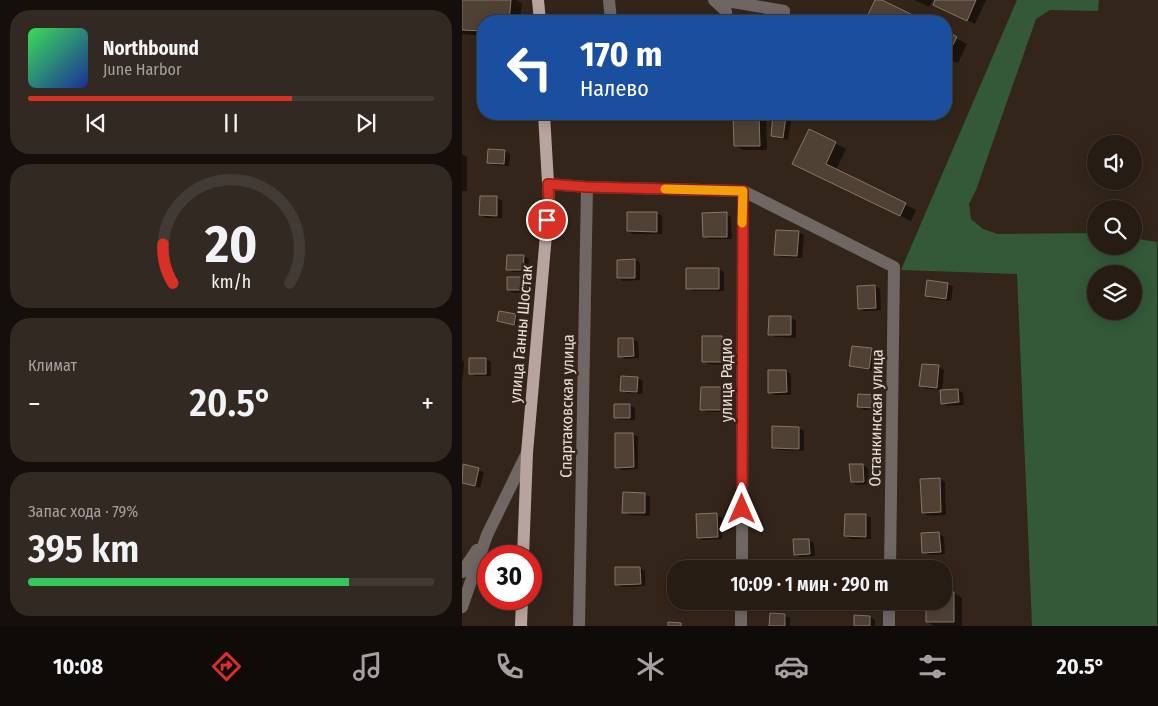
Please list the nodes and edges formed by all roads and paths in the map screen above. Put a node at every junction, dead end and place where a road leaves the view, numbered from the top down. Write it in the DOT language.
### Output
graph roads {
  1 [pos="538,0"];
  2 [pos="609,0"];
  3 [pos="714,0"];
  4 [pos="721,0"];
  5 [pos="539,15"];
  6 [pos="610,15"];
  7 [pos="726,15"];
  8 [pos="784,15"];
  9 [pos="544,120"];
  10 [pos="548,184"];
  11 [pos="587,187"];
  12 [pos="743,191"];
  13 [pos="527,453"];
  14 [pos="487,535"];
  15 [pos="523,545"];
  16 [pos="742,560"];
  17 [pos="890,560"];
  18 [pos="462,572"];
  19 [pos="462,607"];
  20 [pos="522,610"];
  21 [pos="741,610"];
  22 [pos="889,610"];
  23 [pos="521,626"];
  24 [pos="579,626"];
  25 [pos="741,626"];
  26 [pos="889,626"];
  1 -- 5 [label="main road"];
  2 -- 6 [label="street"];
  3 -- 7 [label="street"];
  4 -- 8 [label="street"];
  9 -- 10 [label="main road, улица Ганны Шостак"];
  10 -- 11 [label="street"];
  10 -- 13 [label="main road, улица Ганны Шостак"];
  11 -- 12 [label="street"];
  11 -- 24 [label="street, Спартаковская улица"];
  12 -- 16 [label="street, улица Радио"];
  12 -- 17 [label="street, Останкинская улица"];
  13 -- 14 [label="street"];
  13 -- 15 [label="main road, улица Ганны Шостак"];
  14 -- 18 [label="street"];
  14 -- 19 [label="street"];
  20 -- 23 [label="main road"];
  21 -- 25 [label="street"];
  22 -- 26 [label="street"];
}
